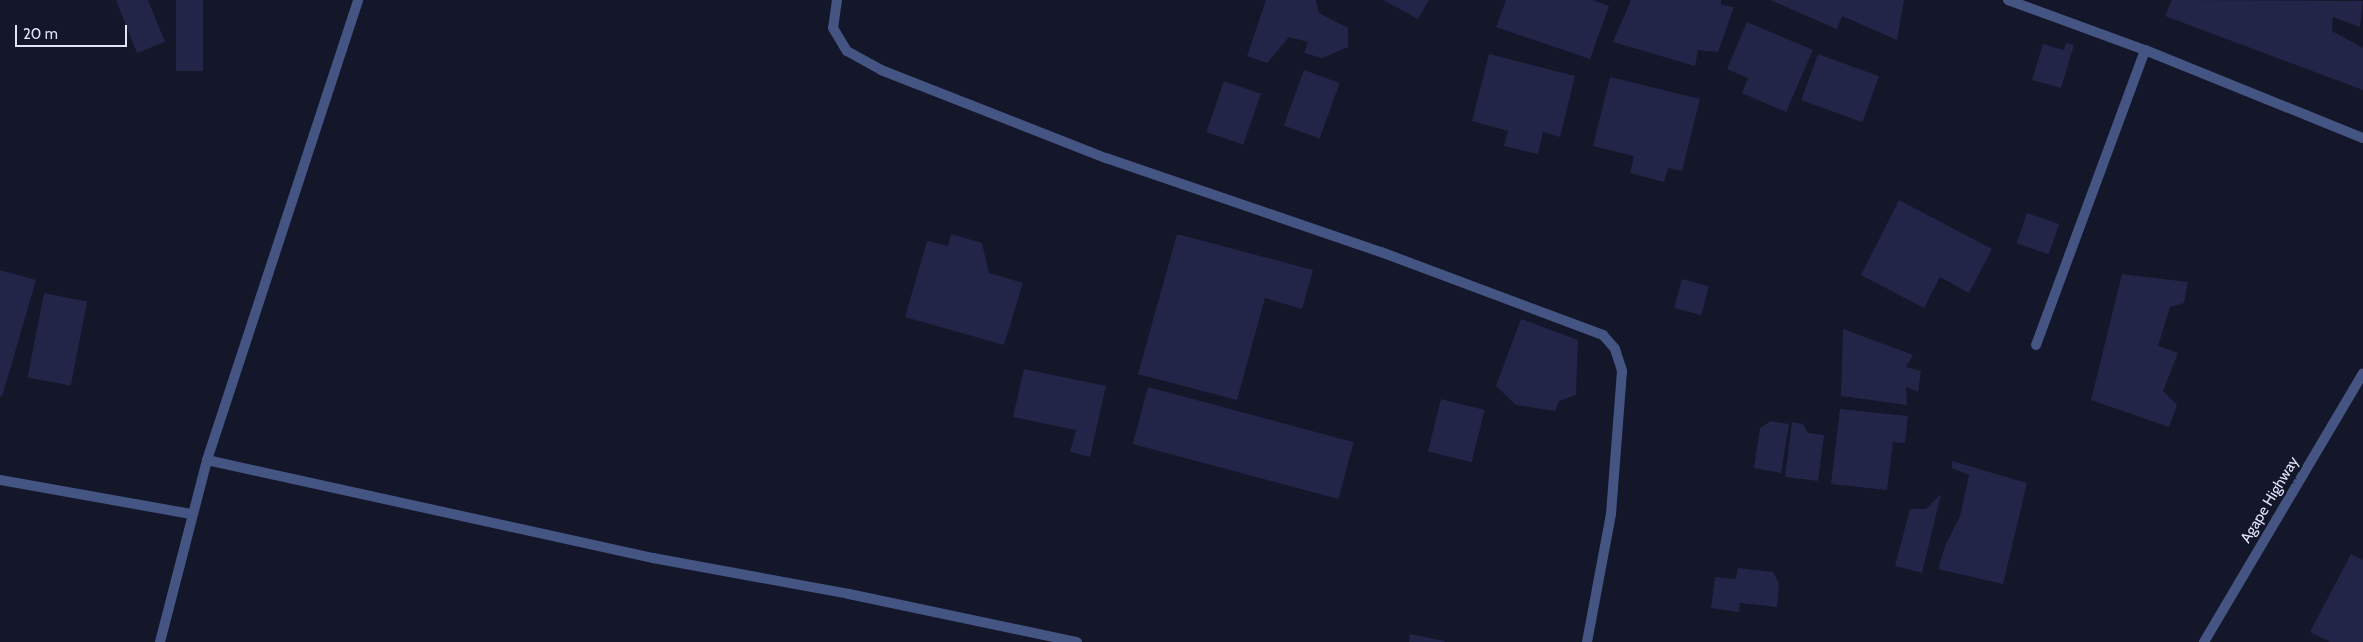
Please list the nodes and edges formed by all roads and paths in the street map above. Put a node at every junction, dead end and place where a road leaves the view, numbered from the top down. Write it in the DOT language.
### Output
graph roads {
  1 [pos="358,0"];
  2 [pos="837,0"];
  3 [pos="2008,0"];
  4 [pos="2145,50"];
  5 [pos="2363,138"];
  6 [pos="2036,345"];
  7 [pos="2363,373"];
  8 [pos="207,460"];
  9 [pos="0,480"];
  10 [pos="191,514"];
  11 [pos="1057,640"];
  12 [pos="160,642"];
  13 [pos="1078,642"];
  14 [pos="1588,642"];
  15 [pos="2204,642"];
  1 -- 8 [label="street"];
  2 -- 14 [label="street"];
  3 -- 4 [label="street"];
  4 -- 5 [label="street"];
  4 -- 6 [label="street"];
  7 -- 15 [label="street, Agape Highway"];
  8 -- 10 [label="street"];
  8 -- 11 [label="street"];
  9 -- 10 [label="street"];
  10 -- 12 [label="street"];
  11 -- 13 [label="street"];
}
